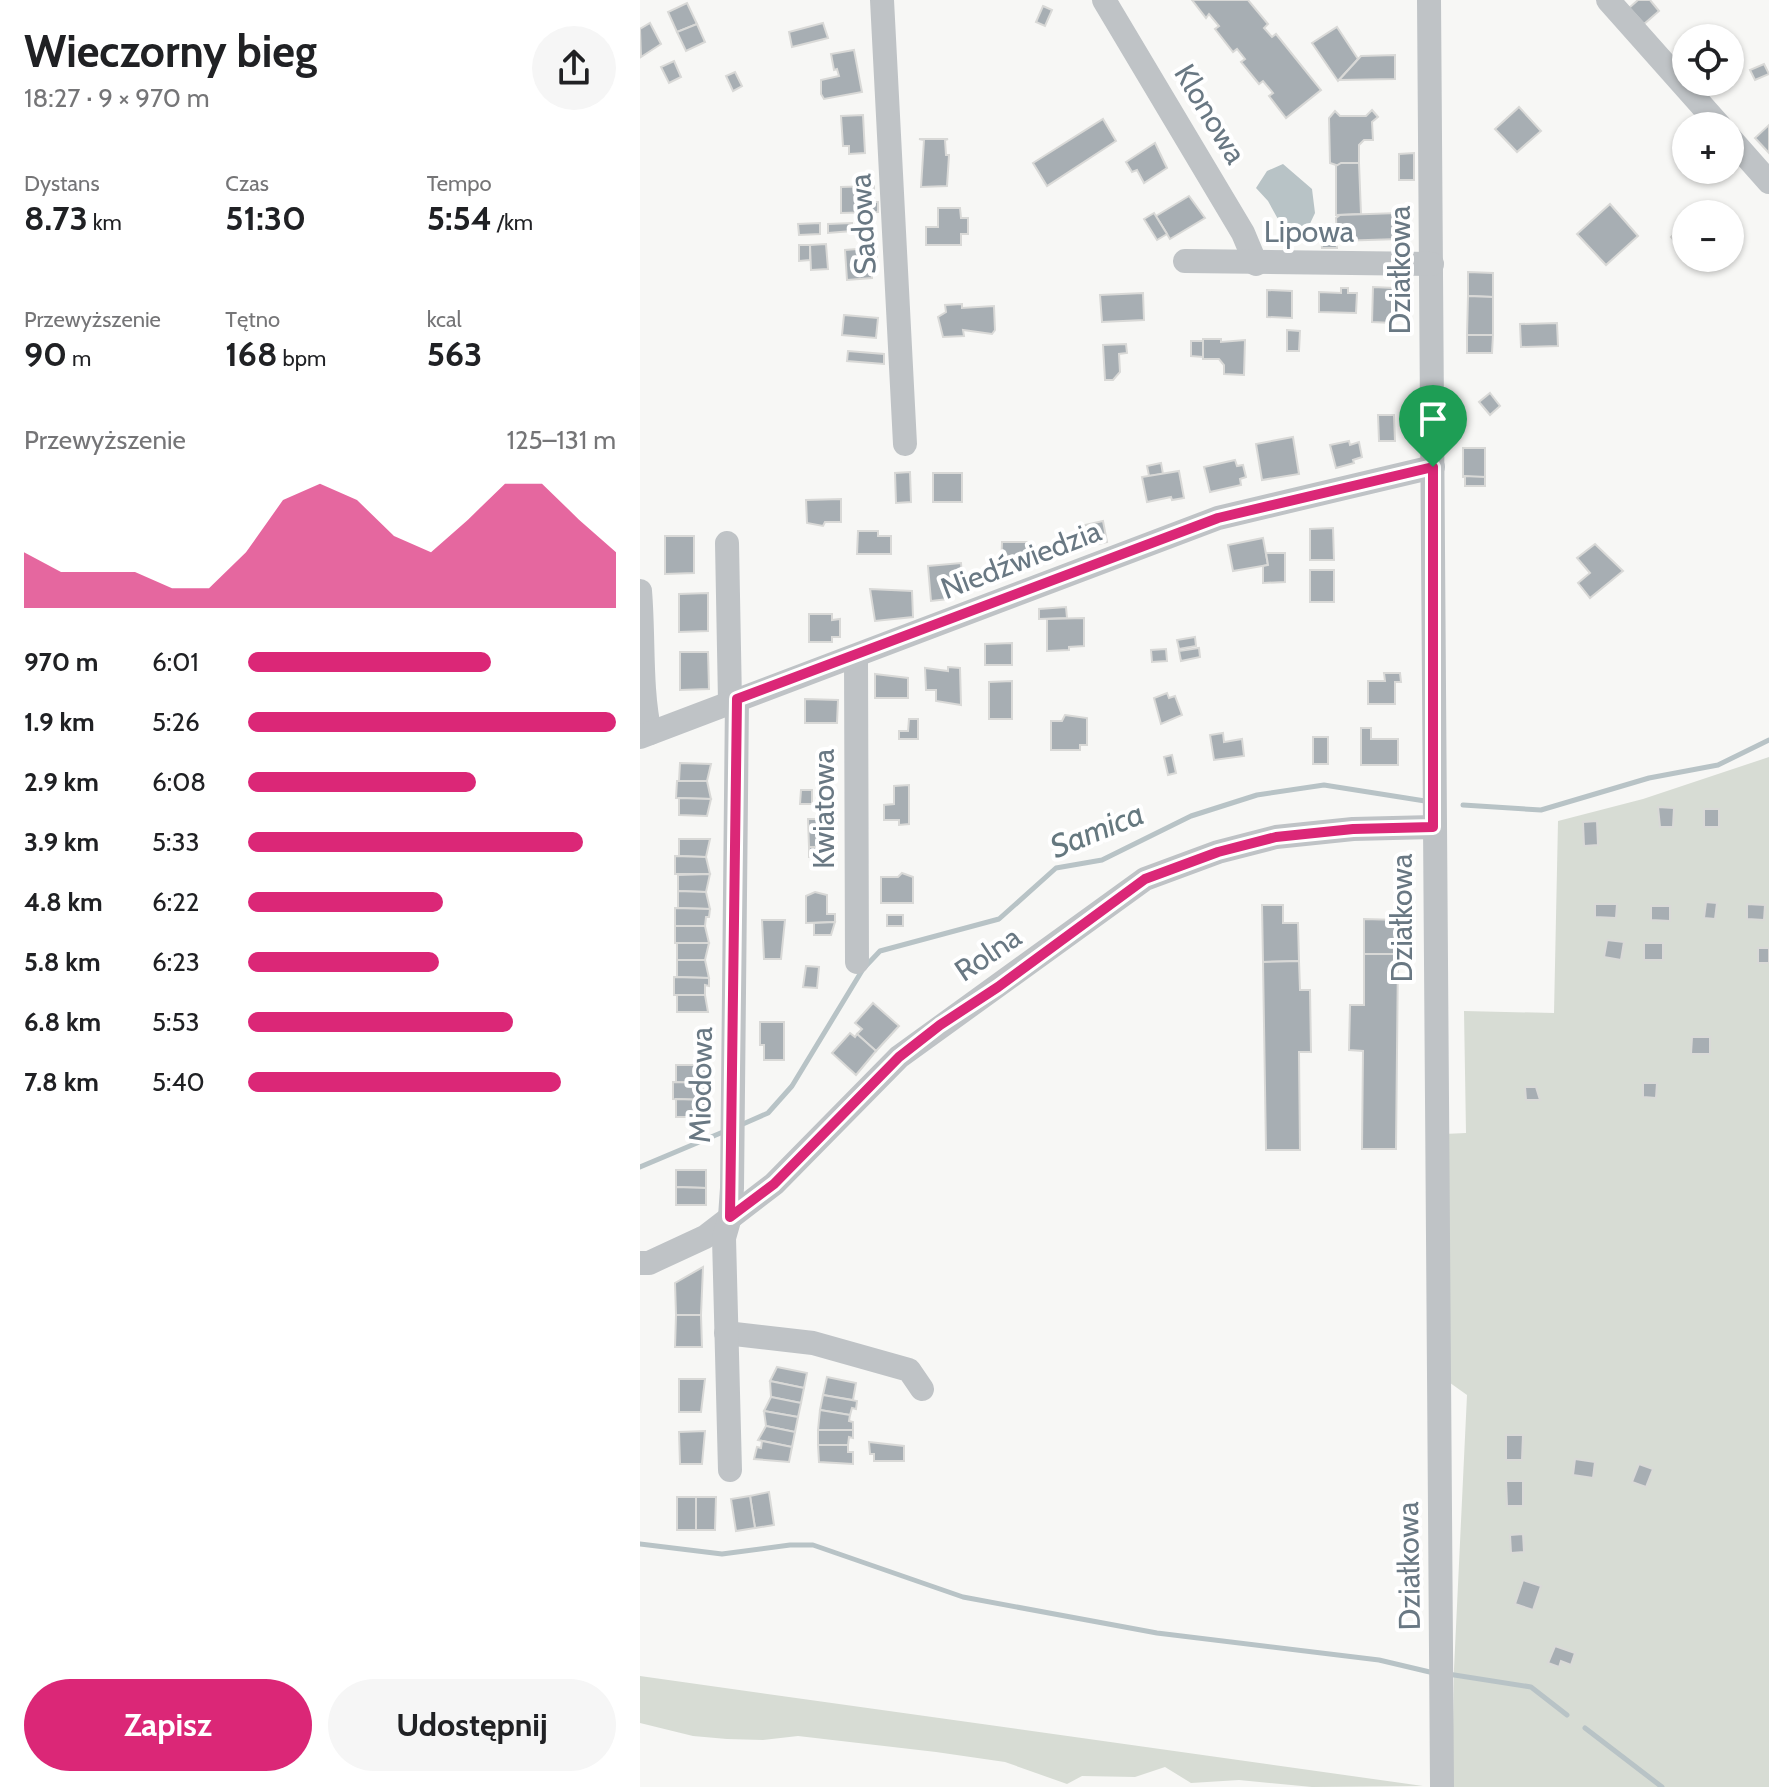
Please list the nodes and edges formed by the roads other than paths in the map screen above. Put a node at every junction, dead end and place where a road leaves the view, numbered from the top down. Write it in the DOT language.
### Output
graph roads {
  1 [pos="882,0"];
  2 [pos="1104,0"];
  3 [pos="1429,0"];
  4 [pos="1608,0"];
  5 [pos="1708,112"];
  6 [pos="1744,154"];
  7 [pos="1769,182"];
  8 [pos="1185,261"];
  9 [pos="1256,264"];
  10 [pos="1432,264"];
  11 [pos="905,444"];
  12 [pos="1433,467"];
  13 [pos="727,543"];
  14 [pos="640,591"];
  15 [pos="856,657"];
  16 [pos="734,701"];
  17 [pos="645,735"];
  18 [pos="1433,827"];
  19 [pos="857,962"];
  20 [pos="730,1217"];
  21 [pos="640,1263"];
  22 [pos="726,1333"];
  23 [pos="922,1389"];
  24 [pos="730,1470"];
  25 [pos="1442,1787"];
  1 -- 11 [label="street, Sadowa"];
  2 -- 9 [label="street, Klonowa"];
  3 -- 10 [label="street, Działkowa"];
  4 -- 5 [label="street"];
  6 -- 7 [label="street"];
  8 -- 9 [label="street, Lipowa"];
  9 -- 10 [label="street, Lipowa"];
  10 -- 12 [label="street, Działkowa"];
  12 -- 15 [label="street, Niedźwiedzia"];
  12 -- 18 [label="street, Działkowa"];
  13 -- 16 [label="street, Miodowa"];
  14 -- 17 [label="street"];
  15 -- 16 [label="street, Niedźwiedzia"];
  15 -- 19 [label="street, Kwiatowa"];
  16 -- 17 [label="street, Niedźwiedzia"];
  16 -- 20 [label="street, Miodowa"];
  18 -- 20 [label="street, Rolna"];
  18 -- 25 [label="street, Działkowa"];
  20 -- 21 [label="street, Rolna"];
  20 -- 22 [label="street, Miodowa"];
  22 -- 23 [label="street"];
  22 -- 24 [label="street, Miodowa"];
}
